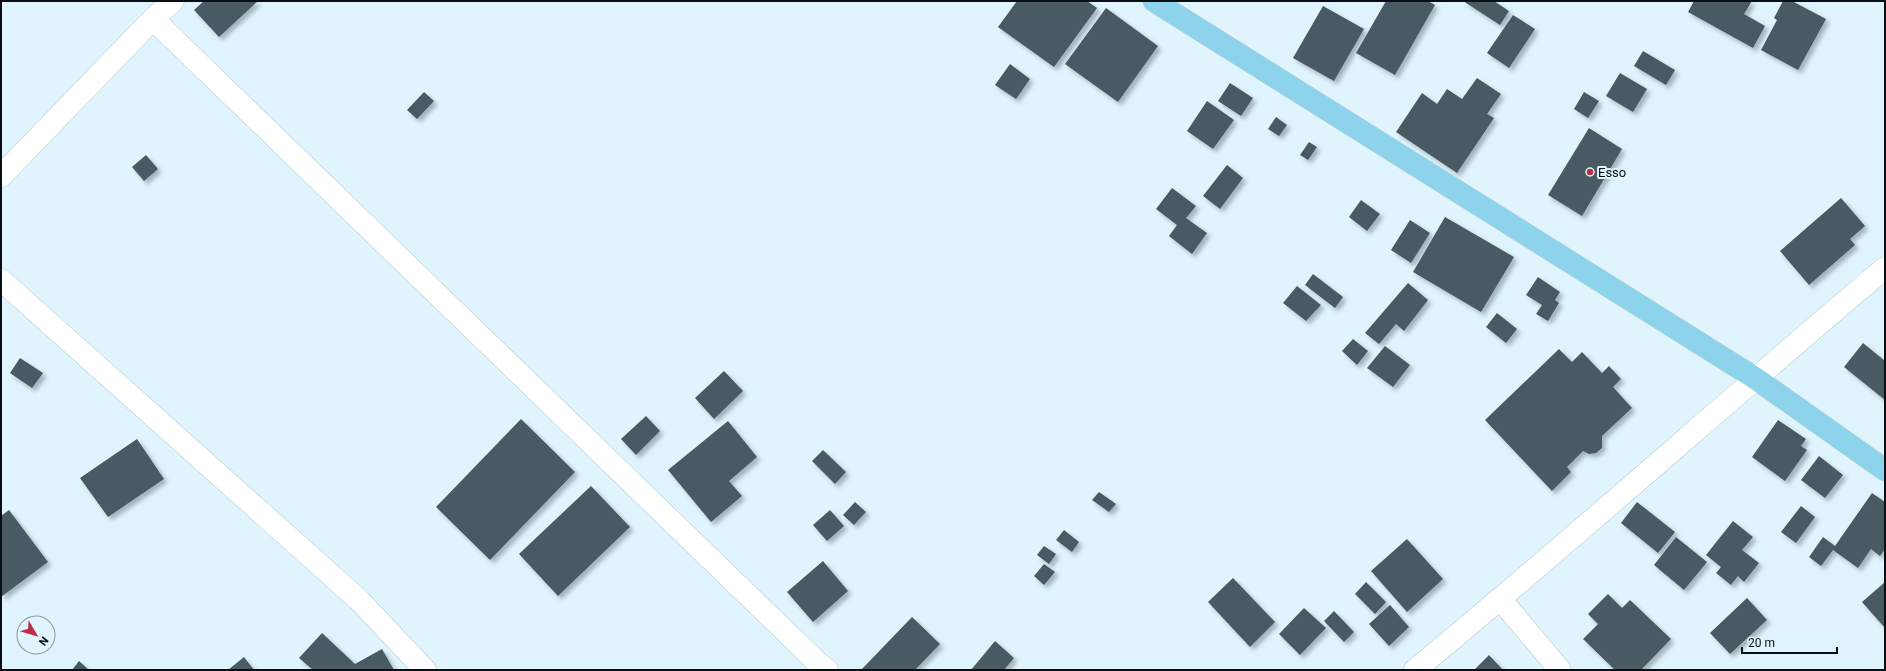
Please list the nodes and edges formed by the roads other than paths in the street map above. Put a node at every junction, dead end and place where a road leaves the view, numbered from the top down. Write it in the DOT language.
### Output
graph roads {
  1 [pos="173,1"];
  2 [pos="1154,1"];
  3 [pos="153,19"];
  4 [pos="1,176"];
  5 [pos="1885,268"];
  6 [pos="1,280"];
  7 [pos="1755,378"];
  8 [pos="1885,470"];
  9 [pos="1501,600"];
  10 [pos="819,668"];
  11 [pos="425,670"];
  12 [pos="1416,670"];
  13 [pos="1560,670"];
  1 -- 3 [label="street"];
  2 -- 7 [label="main road"];
  3 -- 4 [label="street"];
  3 -- 10 [label="street"];
  5 -- 7 [label="street"];
  6 -- 11 [label="street"];
  7 -- 8 [label="main road"];
  7 -- 9 [label="street"];
  9 -- 12 [label="street"];
  9 -- 13 [label="street"];
}
